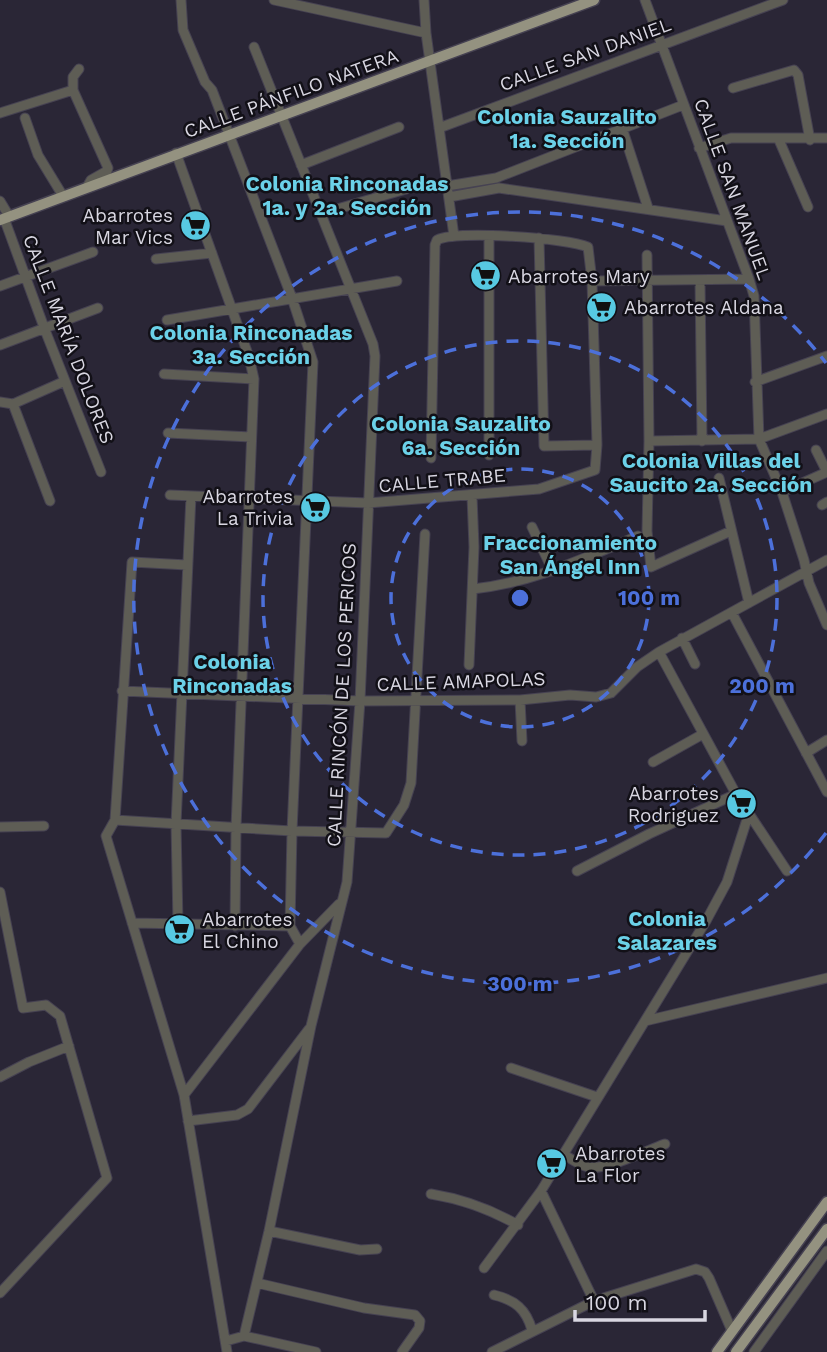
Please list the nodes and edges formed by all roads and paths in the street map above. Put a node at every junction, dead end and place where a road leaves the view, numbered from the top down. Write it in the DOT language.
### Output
graph roads {
  1 [pos="181,0"];
  2 [pos="274,0"];
  3 [pos="424,0"];
  4 [pos="594,0"];
  5 [pos="645,0"];
  6 [pos="783,0"];
  7 [pos="299,2"];
  8 [pos="426,33"];
  9 [pos="662,44"];
  10 [pos="254,47"];
  11 [pos="431,61"];
  12 [pos="79,69"];
  13 [pos="733,88"];
  14 [pos="74,90"];
  15 [pos="684,105"];
  16 [pos="0,113"];
  17 [pos="281,117"];
  18 [pos="25,118"];
  19 [pos="399,127"];
  20 [pos="439,128"];
  21 [pos="622,128"];
  22 [pos="229,135"];
  23 [pos="827,138"];
  24 [pos="779,140"];
  25 [pos="810,140"];
  26 [pos="699,148"];
  27 [pos="176,153"];
  28 [pos="106,160"];
  29 [pos="300,166"];
  30 [pos="119,175"];
  31 [pos="496,178"];
  32 [pos="87,187"];
  33 [pos="499,188"];
  34 [pos="406,189"];
  35 [pos="448,191"];
  36 [pos="63,196"];
  37 [pos="0,201"];
  38 [pos="808,207"];
  39 [pos="648,208"];
  40 [pos="320,214"];
  41 [pos="5,218"];
  42 [pos="727,222"];
  43 [pos="454,236"];
  44 [pos="489,236"];
  45 [pos="539,238"];
  46 [pos="93,252"];
  47 [pos="212,253"];
  48 [pos="647,256"];
  49 [pos="156,258"];
  50 [pos="26,277"];
  51 [pos="647,279"];
  52 [pos="749,279"];
  53 [pos="700,280"];
  54 [pos="397,281"];
  55 [pos="592,281"];
  56 [pos="0,286"];
  57 [pos="349,289"];
  58 [pos="292,298"];
  59 [pos="98,308"];
  60 [pos="233,310"];
  61 [pos="167,320"];
  62 [pos="45,330"];
  63 [pos="0,345"];
  64 [pos="827,356"];
  65 [pos="164,374"];
  66 [pos="254,379"];
  67 [pos="65,381"];
  68 [pos="755,382"];
  69 [pos="0,402"];
  70 [pos="13,404"];
  71 [pos="827,414"];
  72 [pos="168,433"];
  73 [pos="251,437"];
  74 [pos="760,439"];
  75 [pos="702,440"];
  76 [pos="649,441"];
  77 [pos="597,445"];
  78 [pos="817,450"];
  79 [pos="489,455"];
  80 [pos="431,458"];
  81 [pos="101,472"];
  82 [pos="827,472"];
  83 [pos="719,478"];
  84 [pos="782,492"];
  85 [pos="170,495"];
  86 [pos="191,496"];
  87 [pos="472,496"];
  88 [pos="249,498"];
  89 [pos="50,501"];
  90 [pos="307,501"];
  91 [pos="368,503"];
  92 [pos="533,527"];
  93 [pos="730,531"];
  94 [pos="425,534"];
  95 [pos="638,536"];
  96 [pos="827,560"];
  97 [pos="187,565"];
  98 [pos="553,571"];
  99 [pos="806,571"];
  100 [pos="473,589"];
  101 [pos="750,603"];
  102 [pos="732,613"];
  103 [pos="827,625"];
  104 [pos="682,638"];
  105 [pos="659,652"];
  106 [pos="695,664"];
  107 [pos="469,665"];
  108 [pos="122,691"];
  109 [pos="182,695"];
  110 [pos="241,696"];
  111 [pos="298,699"];
  112 [pos="520,700"];
  113 [pos="360,701"];
  114 [pos="416,701"];
  115 [pos="703,734"];
  116 [pos="827,740"];
  117 [pos="522,741"];
  118 [pos="806,753"];
  119 [pos="653,762"];
  120 [pos="827,792"];
  121 [pos="736,794"];
  122 [pos="750,813"];
  123 [pos="115,821"];
  124 [pos="176,824"];
  125 [pos="44,826"];
  126 [pos="0,827"];
  127 [pos="236,828"];
  128 [pos="292,831"];
  129 [pos="352,833"];
  130 [pos="577,871"];
  131 [pos="787,872"];
  132 [pos="0,892"];
  133 [pos="341,902"];
  134 [pos="2,913"];
  135 [pos="132,923"];
  136 [pos="178,924"];
  137 [pos="235,926"];
  138 [pos="290,926"];
  139 [pos="300,944"];
  140 [pos="827,978"];
  141 [pos="645,1021"];
  142 [pos="311,1026"];
  143 [pos="69,1046"];
  144 [pos="510,1068"];
  145 [pos="0,1077"];
  146 [pos="184,1095"];
  147 [pos="597,1097"];
  148 [pos="188,1121"];
  149 [pos="665,1144"];
  150 [pos="563,1154"];
  151 [pos="541,1191"];
  152 [pos="431,1194"];
  153 [pos="827,1202"];
  154 [pos="518,1225"];
  155 [pos="827,1229"];
  156 [pos="269,1231"];
  157 [pos="822,1240"];
  158 [pos="377,1249"];
  159 [pos="827,1251"];
  160 [pos="484,1268"];
  161 [pos="257,1283"];
  162 [pos="0,1293"];
  163 [pos="494,1296"];
  164 [pos="594,1301"];
  165 [pos="532,1330"];
  166 [pos="732,1331"];
  167 [pos="244,1336"];
  168 [pos="748,1336"];
  169 [pos="226,1341"];
  170 [pos="757,1348"];
  171 [pos="227,1352"];
  172 [pos="316,1352"];
  173 [pos="402,1352"];
  174 [pos="492,1352"];
  175 [pos="718,1352"];
  176 [pos="736,1352"];
  1 -- 22 [label="street"];
  2 -- 7 [label="street"];
  3 -- 8 [label="street"];
  4 -- 11 [label="main road, CALLE PÁNFILO NATERA"];
  5 -- 9 [label="street, CALLE SAN MANUEL"];
  6 -- 9 [label="street, CALLE SAN DANIEL"];
  7 -- 8 [label="street"];
  8 -- 11 [label="street"];
  9 -- 15 [label="street, CALLE SAN MANUEL"];
  9 -- 20 [label="street, CALLE SAN DANIEL"];
  10 -- 17 [label="street, CALLE RINCÓN DE LOS PERICOS"];
  11 -- 17 [label="main road, CALLE PÁNFILO NATERA"];
  11 -- 20 [label="street"];
  12 -- 14 [label="street"];
  13 -- 25 [label="street"];
  14 -- 16 [label="street"];
  14 -- 28 [label="street"];
  15 -- 21 [label="street"];
  15 -- 26 [label="street, CALLE SAN MANUEL"];
  17 -- 22 [label="main road, CALLE PÁNFILO NATERA"];
  17 -- 29 [label="street, CALLE RINCÓN DE LOS PERICOS"];
  18 -- 36 [label="street"];
  19 -- 29 [label="street"];
  20 -- 35 [label="street"];
  21 -- 31 [label="street"];
  21 -- 39 [label="street"];
  22 -- 27 [label="main road, CALLE PÁNFILO NATERA"];
  22 -- 58 [label="street"];
  23 -- 25 [label="street"];
  24 -- 25 [label="street"];
  24 -- 26 [label="street"];
  24 -- 38 [label="street"];
  26 -- 42 [label="street, CALLE SAN MANUEL"];
  27 -- 30 [label="main road, CALLE PÁNFILO NATERA"];
  27 -- 47 [label="street"];
  28 -- 30 [label="street"];
  28 -- 32 [label="street"];
  29 -- 40 [label="street, CALLE RINCÓN DE LOS PERICOS"];
  30 -- 32 [label="main road, CALLE PÁNFILO NATERA"];
  31 -- 33 [label="street"];
  31 -- 35 [label="street"];
  32 -- 36 [label="main road, CALLE PÁNFILO NATERA"];
  33 -- 35 [label="street"];
  33 -- 39 [label="street"];
  34 -- 40 [label="street"];
  35 -- 43 [label="street"];
  36 -- 41 [label="main road, CALLE PÁNFILO NATERA"];
  37 -- 41 [label="street, CALLE MARÍA DOLORES"];
  39 -- 42 [label="street"];
  40 -- 57 [label="street, CALLE RINCÓN DE LOS PERICOS"];
  41 -- 50 [label="street, CALLE MARÍA DOLORES"];
  42 -- 52 [label="street, CALLE SAN MANUEL"];
  43 -- 44 [label="street"];
  43 -- 80 [label="street"];
  44 -- 45 [label="street"];
  44 -- 79 [label="street"];
  45 -- 55 [label="street, CALLE TRABE"];
  45 -- 77 [label="street"];
  46 -- 50 [label="street"];
  47 -- 49 [label="street"];
  47 -- 60 [label="street"];
  48 -- 51 [label="street"];
  50 -- 56 [label="street"];
  50 -- 62 [label="street, CALLE MARÍA DOLORES"];
  51 -- 53 [label="street"];
  51 -- 55 [label="street"];
  51 -- 76 [label="street"];
  52 -- 53 [label="street"];
  52 -- 68 [label="street, CALLE SAN MANUEL"];
  53 -- 75 [label="street"];
  54 -- 57 [label="street"];
  55 -- 77 [label="street, CALLE TRABE"];
  57 -- 58 [label="street"];
  57 -- 91 [label="street, CALLE RINCÓN DE LOS PERICOS"];
  58 -- 60 [label="street"];
  58 -- 90 [label="street"];
  59 -- 62 [label="street"];
  60 -- 61 [label="street"];
  60 -- 66 [label="street"];
  62 -- 63 [label="street"];
  62 -- 67 [label="street, CALLE MARÍA DOLORES"];
  64 -- 68 [label="street"];
  65 -- 66 [label="street"];
  66 -- 73 [label="street"];
  67 -- 70 [label="street"];
  67 -- 81 [label="street, CALLE MARÍA DOLORES"];
  68 -- 74 [label="street, CALLE SAN MANUEL"];
  69 -- 70 [label="street"];
  70 -- 89 [label="street"];
  71 -- 74 [label="street"];
  72 -- 73 [label="street"];
  73 -- 88 [label="street"];
  74 -- 75 [label="street"];
  74 -- 84 [label="street, CALLE SAN MANUEL"];
  75 -- 76 [label="street"];
  76 -- 93 [label="street"];
  77 -- 87 [label="street, CALLE TRABE"];
  78 -- 82 [label="street"];
  82 -- 84 [label="street"];
  83 -- 93 [label="street"];
  84 -- 99 [label="street, CALLE SAN MANUEL"];
  85 -- 86 [label="street, CALLE TRABE"];
  86 -- 88 [label="street, CALLE TRABE"];
  86 -- 97 [label="street"];
  87 -- 91 [label="street, CALLE TRABE"];
  87 -- 100 [label="street"];
  88 -- 90 [label="street, CALLE TRABE"];
  88 -- 110 [label="street"];
  90 -- 91 [label="street, CALLE TRABE"];
  90 -- 111 [label="street"];
  91 -- 113 [label="street, CALLE RINCÓN DE LOS PERICOS"];
  92 -- 98 [label="street"];
  93 -- 101 [label="street"];
  94 -- 114 [label="street"];
  95 -- 98 [label="street"];
  96 -- 99 [label="street, CALLE AMAPOLAS"];
  97 -- 108 [label="street"];
  97 -- 109 [label="street"];
  98 -- 100 [label="street"];
  99 -- 101 [label="street, CALLE AMAPOLAS"];
  99 -- 103 [label="street, CALLE SAN MANUEL"];
  100 -- 107 [label="street"];
  101 -- 102 [label="street, CALLE AMAPOLAS"];
  102 -- 104 [label="street, CALLE AMAPOLAS"];
  102 -- 118 [label="street"];
  104 -- 105 [label="street, CALLE AMAPOLAS"];
  104 -- 106 [label="street"];
  105 -- 112 [label="street, CALLE AMAPOLAS"];
  105 -- 115 [label="street"];
  108 -- 109 [label="street, CALLE AMAPOLAS"];
  108 -- 123 [label="street"];
  109 -- 110 [label="street, CALLE AMAPOLAS"];
  109 -- 124 [label="street"];
  110 -- 111 [label="street, CALLE AMAPOLAS"];
  110 -- 127 [label="street"];
  111 -- 113 [label="street, CALLE AMAPOLAS"];
  111 -- 128 [label="street"];
  112 -- 114 [label="street, CALLE AMAPOLAS"];
  112 -- 117 [label="street"];
  113 -- 114 [label="street, CALLE AMAPOLAS"];
  113 -- 129 [label="street, CALLE RINCÓN DE LOS PERICOS"];
  114 -- 129 [label="street"];
  115 -- 119 [label="street"];
  115 -- 121 [label="street"];
  116 -- 118 [label="street"];
  118 -- 120 [label="street"];
  121 -- 122 [label="street"];
  121 -- 130 [label="street"];
  122 -- 131 [label="street"];
  122 -- 141 [label="street"];
  123 -- 124 [label="street"];
  123 -- 135 [label="street"];
  124 -- 127 [label="street"];
  124 -- 136 [label="street"];
  125 -- 126 [label="street"];
  127 -- 128 [label="street"];
  127 -- 137 [label="street"];
  128 -- 129 [label="street"];
  128 -- 138 [label="street"];
  129 -- 133 [label="street, CALLE RINCÓN DE LOS PERICOS"];
  132 -- 134 [label="street"];
  133 -- 139 [label="street"];
  133 -- 142 [label="street, CALLE RINCÓN DE LOS PERICOS"];
  134 -- 143 [label="street"];
  135 -- 136 [label="street"];
  135 -- 146 [label="street"];
  136 -- 137 [label="street"];
  137 -- 138 [label="street"];
  138 -- 139 [label="street"];
  139 -- 146 [label="street"];
  140 -- 141 [label="street"];
  141 -- 147 [label="street"];
  142 -- 148 [label="street"];
  142 -- 156 [label="street, CALLE RINCÓN DE LOS PERICOS"];
  143 -- 145 [label="street"];
  143 -- 162 [label="street"];
  144 -- 147 [label="street"];
  146 -- 148 [label="street"];
  147 -- 150 [label="street"];
  148 -- 169 [label="street"];
  149 -- 150 [label="street"];
  150 -- 151 [label="street"];
  151 -- 154 [label="street"];
  151 -- 164 [label="street"];
  152 -- 154 [label="street"];
  153 -- 166 [label="main road"];
  154 -- 160 [label="street"];
  155 -- 157 [label="main road"];
  156 -- 158 [label="street"];
  156 -- 161 [label="street, CALLE RINCÓN DE LOS PERICOS"];
  157 -- 168 [label="main road"];
  159 -- 170 [label="street"];
  161 -- 167 [label="street, CALLE RINCÓN DE LOS PERICOS"];
  161 -- 173 [label="street"];
  163 -- 165 [label="street"];
  164 -- 165 [label="street"];
  164 -- 166 [label="street"];
  165 -- 174 [label="street"];
  166 -- 175 [label="main road"];
  167 -- 169 [label="street"];
  167 -- 172 [label="street"];
  168 -- 170 [label="street"];
  168 -- 176 [label="main road"];
  169 -- 171 [label="street"];
}
